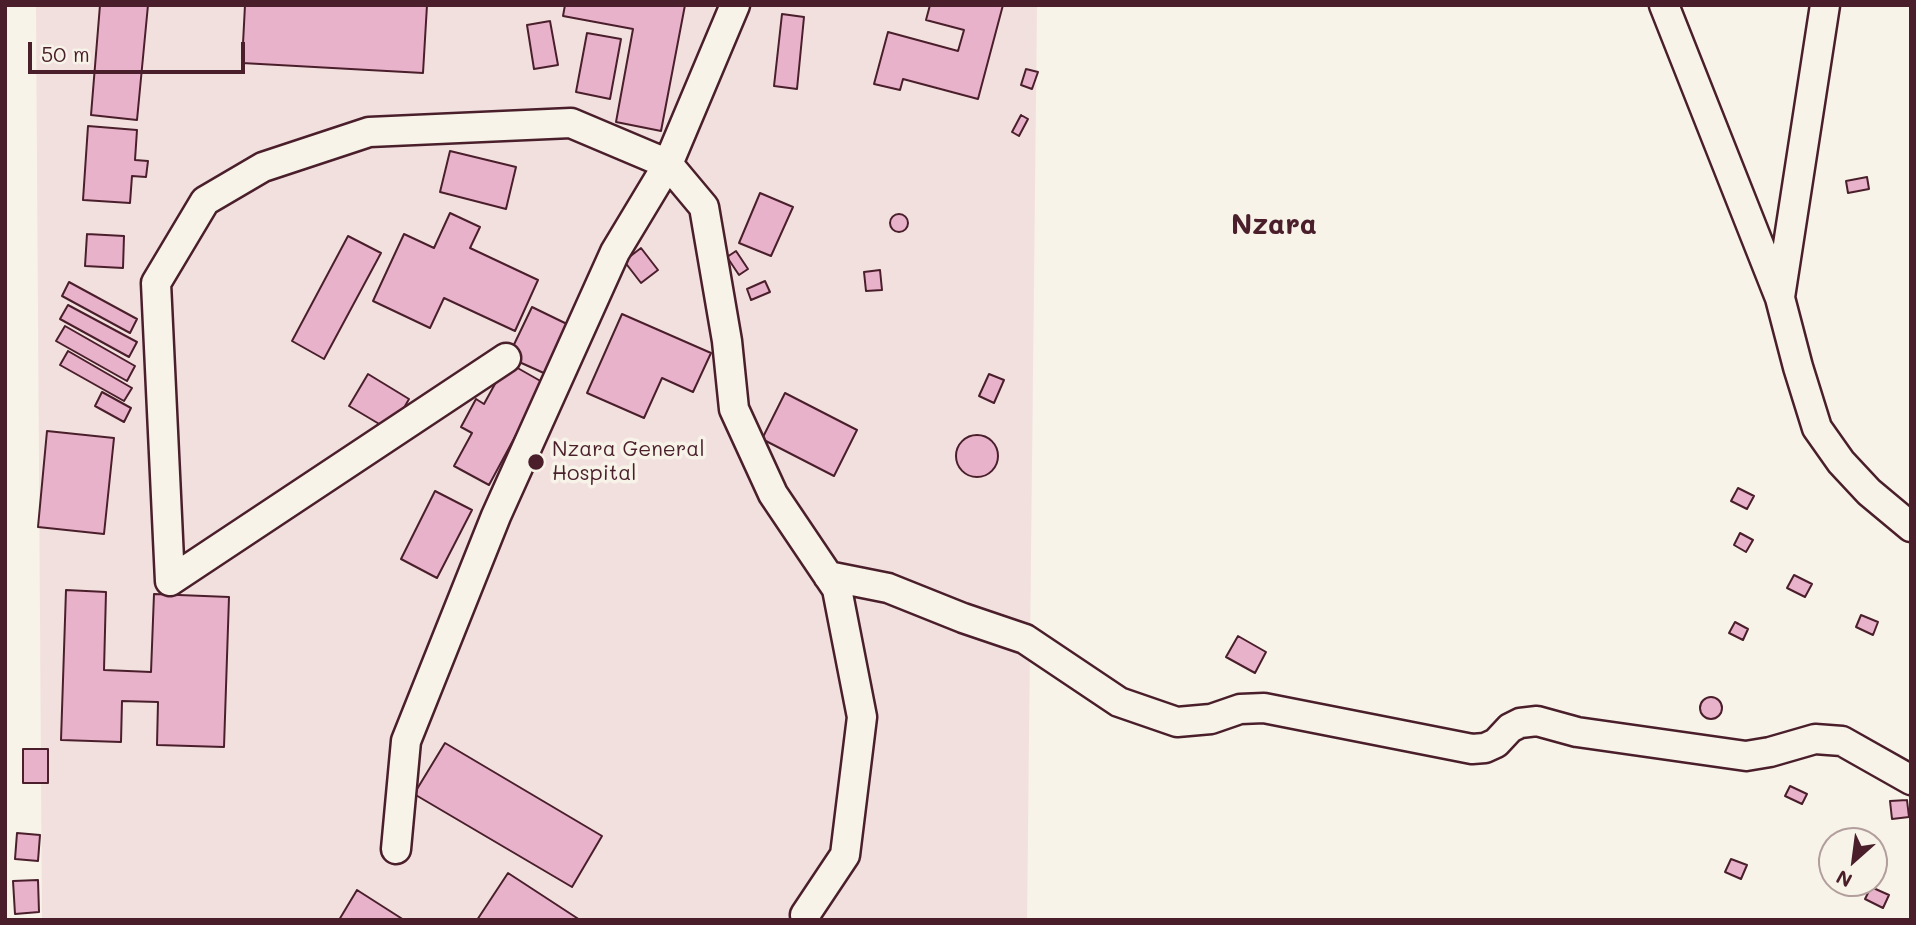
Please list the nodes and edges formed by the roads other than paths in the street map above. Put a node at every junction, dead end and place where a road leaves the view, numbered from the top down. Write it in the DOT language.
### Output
graph roads {
  1 [pos="735,5"];
  2 [pos="1664,5"];
  3 [pos="1825,5"];
  4 [pos="668,164"];
  5 [pos="1780,298"];
  6 [pos="506,358"];
  7 [pos="1911,527"];
  8 [pos="828,576"];
  9 [pos="1911,780"];
  10 [pos="396,849"];
  11 [pos="805,915"];
  1 -- 4 [label="street"];
  2 -- 5 [label="street"];
  3 -- 5 [label="street"];
  4 -- 6 [label="street"];
  4 -- 8 [label="street"];
  4 -- 10 [label="street"];
  5 -- 7 [label="street"];
  8 -- 9 [label="street"];
  8 -- 11 [label="street"];
}
